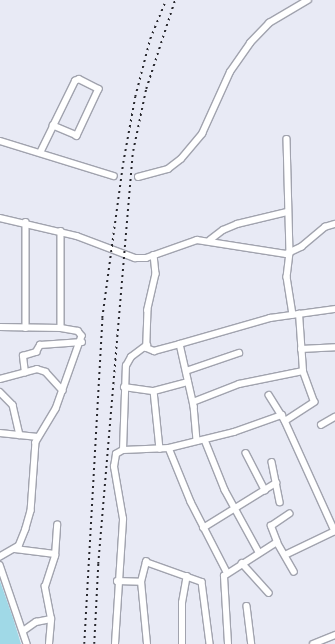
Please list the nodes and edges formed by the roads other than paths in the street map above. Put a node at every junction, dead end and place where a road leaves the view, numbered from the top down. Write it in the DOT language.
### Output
graph roads {
  1 [pos="308,0"];
  2 [pos="53,126"];
  3 [pos="287,139"];
  4 [pos="0,141"];
  5 [pos="40,153"];
  6 [pos="114,176"];
  7 [pos="138,177"];
  8 [pos="287,212"];
  9 [pos="0,218"];
  10 [pos="26,222"];
  11 [pos="335,224"];
  12 [pos="61,231"];
  13 [pos="210,240"];
  14 [pos="290,253"];
  15 [pos="154,255"];
  16 [pos="335,309"];
  17 [pos="296,315"];
  18 [pos="0,327"];
  19 [pos="26,328"];
  20 [pos="61,328"];
  21 [pos="82,342"];
  22 [pos="180,344"];
  23 [pos="147,345"];
  24 [pos="335,347"];
  25 [pos="301,349"];
  26 [pos="239,353"];
  27 [pos="303,371"];
  28 [pos="186,372"];
  29 [pos="25,373"];
  30 [pos="0,378"];
  31 [pos="188,382"];
  32 [pos="124,387"];
  33 [pos="63,391"];
  34 [pos="154,391"];
  35 [pos="0,392"];
  36 [pos="269,395"];
  37 [pos="193,402"];
  38 [pos="335,417"];
  39 [pos="284,418"];
  40 [pos="321,425"];
  41 [pos="0,433"];
  42 [pos="20,435"];
  43 [pos="38,437"];
  44 [pos="205,440"];
  45 [pos="197,441"];
  46 [pos="168,448"];
  47 [pos="160,449"];
  48 [pos="123,450"];
  49 [pos="246,453"];
  50 [pos="272,462"];
  51 [pos="276,483"];
  52 [pos="265,490"];
  53 [pos="280,502"];
  54 [pos="235,508"];
  55 [pos="289,514"];
  56 [pos="57,525"];
  57 [pos="203,528"];
  58 [pos="335,531"];
  59 [pos="277,542"];
  60 [pos="15,549"];
  61 [pos="259,552"];
  62 [pos="55,554"];
  63 [pos="285,556"];
  64 [pos="0,557"];
  65 [pos="242,563"];
  66 [pos="0,565"];
  67 [pos="294,570"];
  68 [pos="227,572"];
  69 [pos="187,576"];
  70 [pos="117,581"];
  71 [pos="141,582"];
  72 [pos="269,593"];
  73 [pos="247,606"];
  74 [pos="51,619"];
  75 [pos="23,631"];
  76 [pos="335,635"];
  77 [pos="27,644"];
  78 [pos="49,644"];
  79 [pos="115,644"];
  80 [pos="147,644"];
  81 [pos="182,644"];
  82 [pos="210,644"];
  83 [pos="228,644"];
  84 [pos="252,644"];
  85 [pos="313,644"];
  1 -- 7 [label="street"];
  2 -- 2 [label="street"];
  2 -- 5 [label="street"];
  3 -- 8 [label="street"];
  4 -- 5 [label="street"];
  5 -- 6 [label="street"];
  8 -- 13 [label="street"];
  8 -- 14 [label="street"];
  9 -- 10 [label="street"];
  10 -- 12 [label="street"];
  10 -- 19 [label="street"];
  11 -- 14 [label="street"];
  12 -- 15 [label="street"];
  12 -- 20 [label="street"];
  13 -- 14 [label="street"];
  13 -- 15 [label="street"];
  14 -- 17 [label="street"];
  15 -- 23 [label="street"];
  16 -- 17 [label="street"];
  17 -- 22 [label="street"];
  17 -- 25 [label="street"];
  18 -- 19 [label="street"];
  19 -- 20 [label="street"];
  20 -- 21 [label="street"];
  21 -- 29 [label="street"];
  21 -- 33 [label="street"];
  22 -- 23 [label="street"];
  22 -- 28 [label="street"];
  23 -- 32 [label="street"];
  24 -- 25 [label="street"];
  25 -- 27 [label="street"];
  26 -- 28 [label="street"];
  27 -- 37 [label="street"];
  27 -- 39 [label="street"];
  28 -- 31 [label="street"];
  29 -- 30 [label="street"];
  29 -- 33 [label="street"];
  31 -- 34 [label="street"];
  31 -- 37 [label="street"];
  32 -- 34 [label="street"];
  32 -- 48 [label="street"];
  33 -- 43 [label="street"];
  34 -- 47 [label="street"];
  35 -- 42 [label="street"];
  36 -- 39 [label="street"];
  37 -- 45 [label="street"];
  38 -- 40 [label="street"];
  39 -- 44 [label="street"];
  39 -- 58 [label="street"];
  41 -- 42 [label="street"];
  42 -- 43 [label="street"];
  43 -- 60 [label="street"];
  44 -- 45 [label="street"];
  44 -- 54 [label="street"];
  45 -- 46 [label="street"];
  46 -- 47 [label="street"];
  46 -- 57 [label="street"];
  47 -- 48 [label="street"];
  48 -- 70 [label="street"];
  49 -- 52 [label="street"];
  50 -- 51 [label="street"];
  51 -- 52 [label="street"];
  51 -- 53 [label="street"];
  52 -- 54 [label="street"];
  54 -- 57 [label="street"];
  54 -- 61 [label="street"];
  55 -- 59 [label="street"];
  56 -- 62 [label="street"];
  57 -- 68 [label="street"];
  58 -- 63 [label="street"];
  59 -- 61 [label="street"];
  59 -- 63 [label="street"];
  60 -- 62 [label="street"];
  60 -- 64 [label="street"];
  61 -- 65 [label="street"];
  62 -- 74 [label="street"];
  63 -- 67 [label="street"];
  65 -- 68 [label="street"];
  65 -- 72 [label="street"];
  66 -- 75 [label="street"];
  68 -- 83 [label="street"];
  69 -- 71 [label="street"];
  69 -- 81 [label="street"];
  69 -- 82 [label="street"];
  70 -- 71 [label="street"];
  70 -- 79 [label="street"];
  71 -- 80 [label="street"];
  73 -- 84 [label="street"];
  74 -- 75 [label="street"];
  74 -- 78 [label="street"];
  75 -- 77 [label="street"];
  76 -- 85 [label="street"];
}
